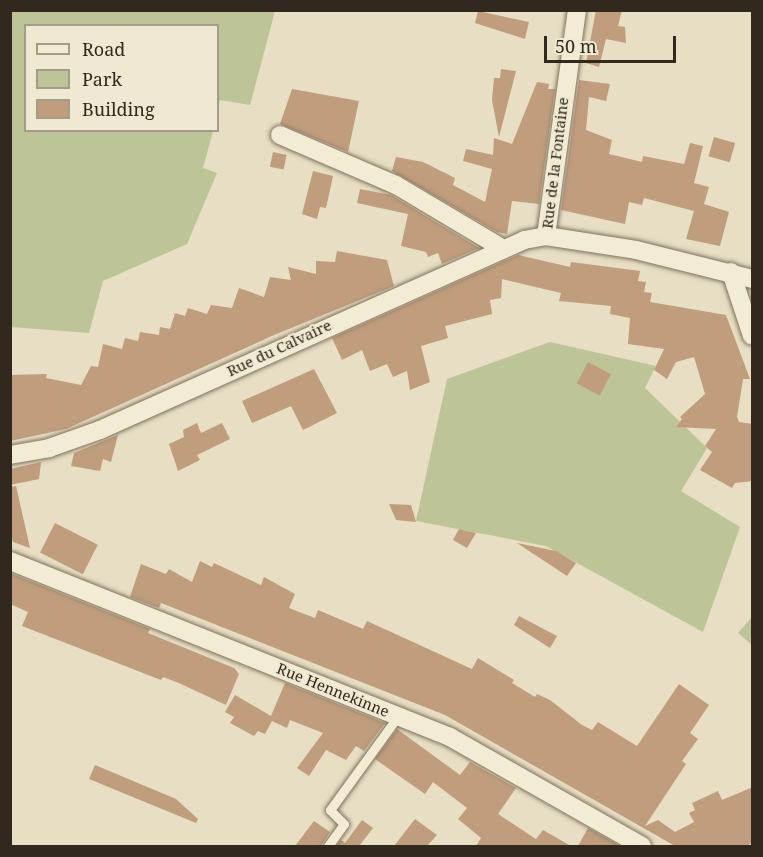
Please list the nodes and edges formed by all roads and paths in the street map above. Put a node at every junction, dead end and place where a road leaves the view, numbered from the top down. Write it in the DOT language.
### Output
graph roads {
  1 [pos="577,10"];
  2 [pos="280,135"];
  3 [pos="546,236"];
  4 [pos="500,247"];
  5 [pos="731,272"];
  6 [pos="753,279"];
  7 [pos="753,336"];
  8 [pos="10,455"];
  9 [pos="10,561"];
  10 [pos="398,716"];
  11 [pos="328,846"];
  12 [pos="642,846"];
  1 -- 3 [label="street, Rue de la Fontaine"];
  2 -- 4 [label="street"];
  3 -- 4 [label="street, Rue du Calvaire"];
  3 -- 5 [label="street, Rue de la Fontaine"];
  4 -- 8 [label="street, Rue du Calvaire"];
  5 -- 6 [label="street, Rue de la Fontaine"];
  5 -- 7 [label="street"];
  9 -- 10 [label="street, Rue Hennekinne"];
  10 -- 11 [label="lane"];
  10 -- 12 [label="street, Rue Hennekinne"];
}
